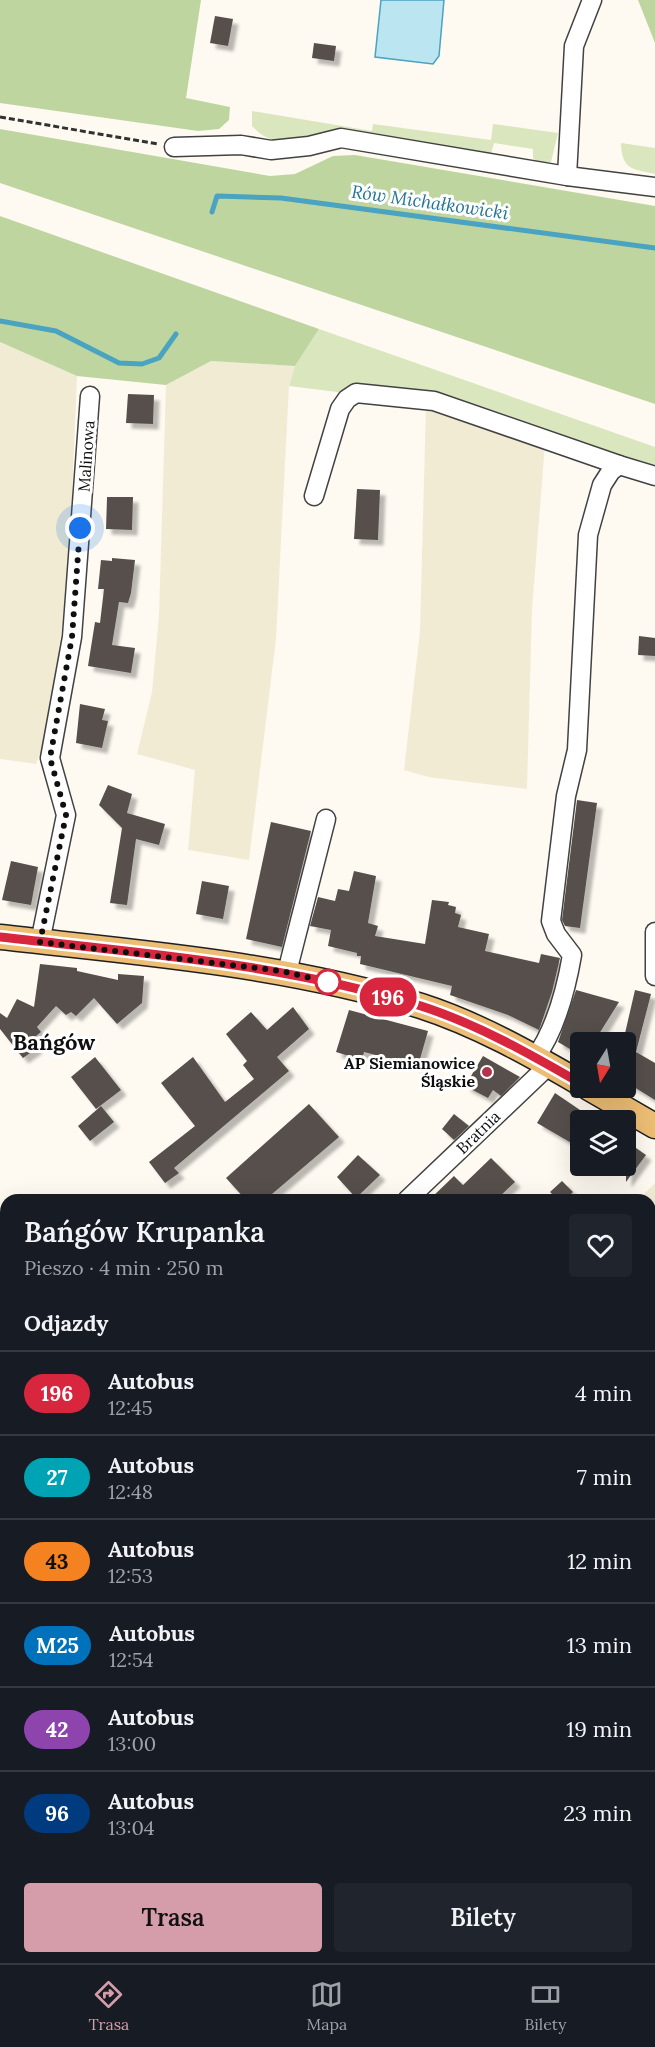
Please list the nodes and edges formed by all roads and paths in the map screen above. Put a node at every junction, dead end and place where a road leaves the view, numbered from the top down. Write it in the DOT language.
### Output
graph roads {
  1 [pos="592,0"];
  2 [pos="0,117"];
  3 [pos="174,147"];
  4 [pos="567,176"];
  5 [pos="655,187"];
  6 [pos="90,396"];
  7 [pos="619,465"];
  8 [pos="655,476"];
  9 [pos="314,496"];
  10 [pos="326,819"];
  11 [pos="655,932"];
  12 [pos="0,937"];
  13 [pos="40,942"];
  14 [pos="287,972"];
  15 [pos="655,976"];
  16 [pos="542,1062"];
  17 [pos="570,1077"];
  18 [pos="608,1098"];
  19 [pos="651,1120"];
  20 [pos="413,1194"];
  1 -- 4 [label="street"];
  2 -- 3 [label="path"];
  3 -- 4 [label="street"];
  4 -- 5 [label="street"];
  6 -- 13 [label="street, Malinowa"];
  7 -- 8 [label="street"];
  7 -- 9 [label="street"];
  7 -- 16 [label="street, Bratnia"];
  10 -- 14 [label="street"];
  11 -- 15 [label="street"];
  12 -- 13 [label="main road"];
  13 -- 14 [label="main road"];
  14 -- 16 [label="main road"];
  16 -- 17 [label="main road"];
  16 -- 20 [label="street, Bratnia"];
  18 -- 19 [label="main road"];
}
